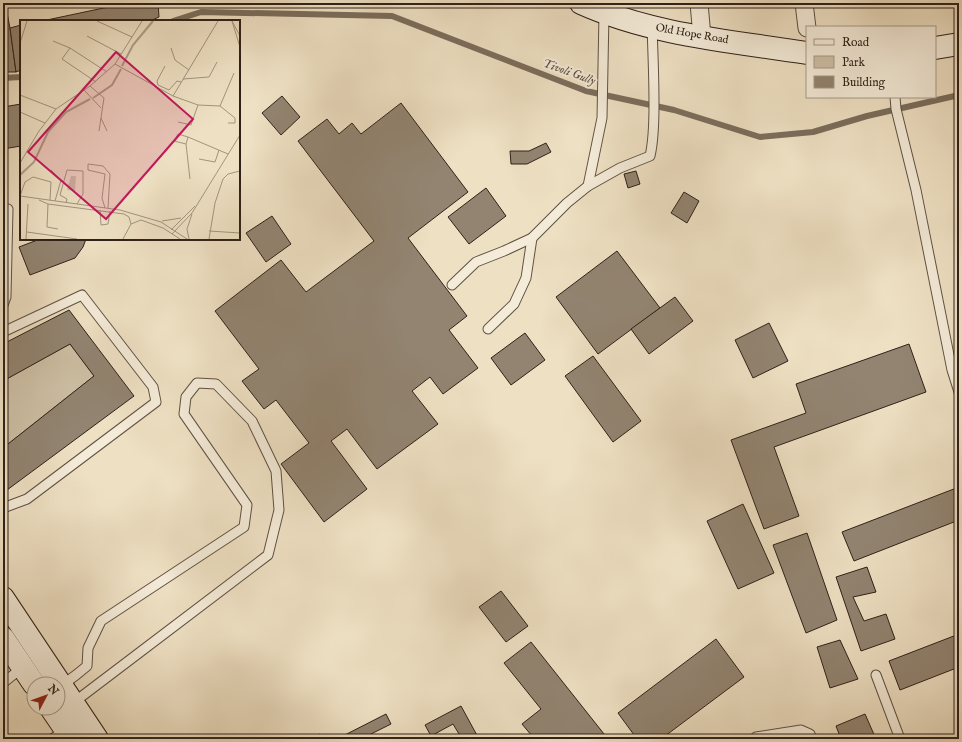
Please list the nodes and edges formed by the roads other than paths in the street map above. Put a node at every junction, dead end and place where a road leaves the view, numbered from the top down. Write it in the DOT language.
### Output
graph roads {
  1 [pos="581,3"];
  2 [pos="699,3"];
  3 [pos="804,3"];
  4 [pos="604,13"];
  5 [pos="807,26"];
  6 [pos="652,27"];
  7 [pos="702,37"];
  8 [pos="959,44"];
  9 [pos="936,48"];
  10 [pos="806,53"];
  11 [pos="895,98"];
  12 [pos="588,186"];
  13 [pos="8,209"];
  14 [pos="532,238"];
  15 [pos="452,285"];
  16 [pos="3,305"];
  17 [pos="488,329"];
  18 [pos="3,332"];
  19 [pos="959,392"];
  20 [pos="3,508"];
  21 [pos="3,598"];
  22 [pos="3,638"];
  23 [pos="29,675"];
  24 [pos="876,675"];
  25 [pos="3,683"];
  26 [pos="67,694"];
  27 [pos="54,716"];
  28 [pos="63,736"];
  29 [pos="97,739"];
  30 [pos="754,739"];
  31 [pos="812,739"];
  32 [pos="900,739"];
  1 -- 4 [label="main road, Old Hope Road"];
  2 -- 7 [label="street"];
  3 -- 5 [label="street"];
  4 -- 6 [label="main road, Old Hope Road"];
  4 -- 12 [label="lane"];
  6 -- 7 [label="main road, Old Hope Road"];
  6 -- 12 [label="lane"];
  7 -- 10 [label="main road, Old Hope Road"];
  8 -- 9 [label="main road"];
  11 -- 19 [label="lane"];
  12 -- 14 [label="lane"];
  13 -- 16 [label="lane"];
  14 -- 15 [label="lane"];
  14 -- 17 [label="lane"];
  18 -- 20 [label="lane"];
  21 -- 26 [label="main road"];
  22 -- 23 [label="main road"];
  23 -- 25 [label="lane"];
  24 -- 32 [label="lane"];
  26 -- 26 [label="lane"];
  26 -- 29 [label="main road"];
  27 -- 28 [label="main road"];
  30 -- 31 [label="lane"];
}
